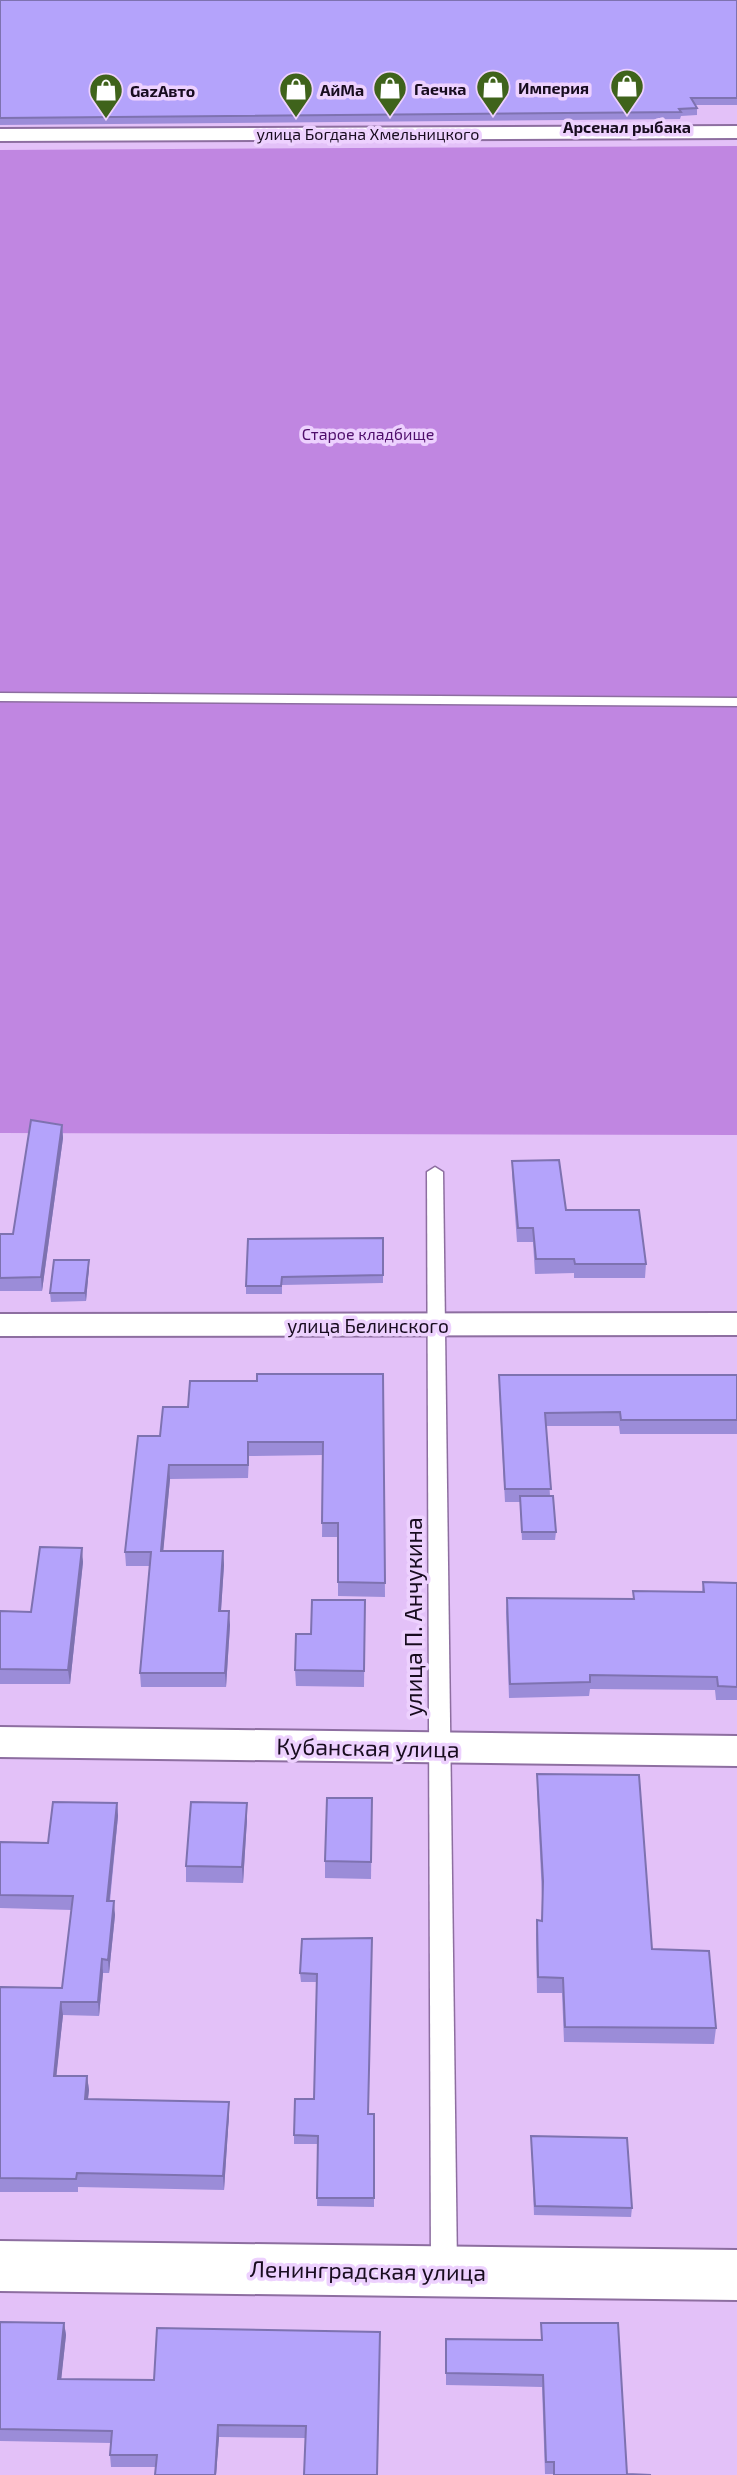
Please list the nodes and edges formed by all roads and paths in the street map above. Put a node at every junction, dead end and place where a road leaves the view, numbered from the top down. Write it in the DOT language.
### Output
graph roads {
  1 [pos="737,132"];
  2 [pos="0,135"];
  3 [pos="0,697"];
  4 [pos="737,702"];
  5 [pos="435,1172"];
  6 [pos="737,1324"];
  7 [pos="0,1325"];
  8 [pos="437,1325"];
  9 [pos="0,1742"];
  10 [pos="440,1747"];
  11 [pos="737,1751"];
  12 [pos="0,2266"];
  13 [pos="444,2272"];
  14 [pos="737,2275"];
  1 -- 2 [label="main road, улица Богдана Хмельницкого"];
  3 -- 4 [label="lane"];
  5 -- 8 [label="lane, улица П. Анчукина"];
  6 -- 8 [label="street, улица Белинского"];
  7 -- 8 [label="street, улица Белинского"];
  8 -- 10 [label="lane, улица П. Анчукина"];
  9 -- 10 [label="street, Кубанская улица"];
  10 -- 11 [label="street, Кубанская улица"];
  10 -- 13 [label="lane, улица П. Анчукина"];
  12 -- 13 [label="main road, Ленинградская улица"];
  13 -- 14 [label="main road, Ленинградская улица"];
}
